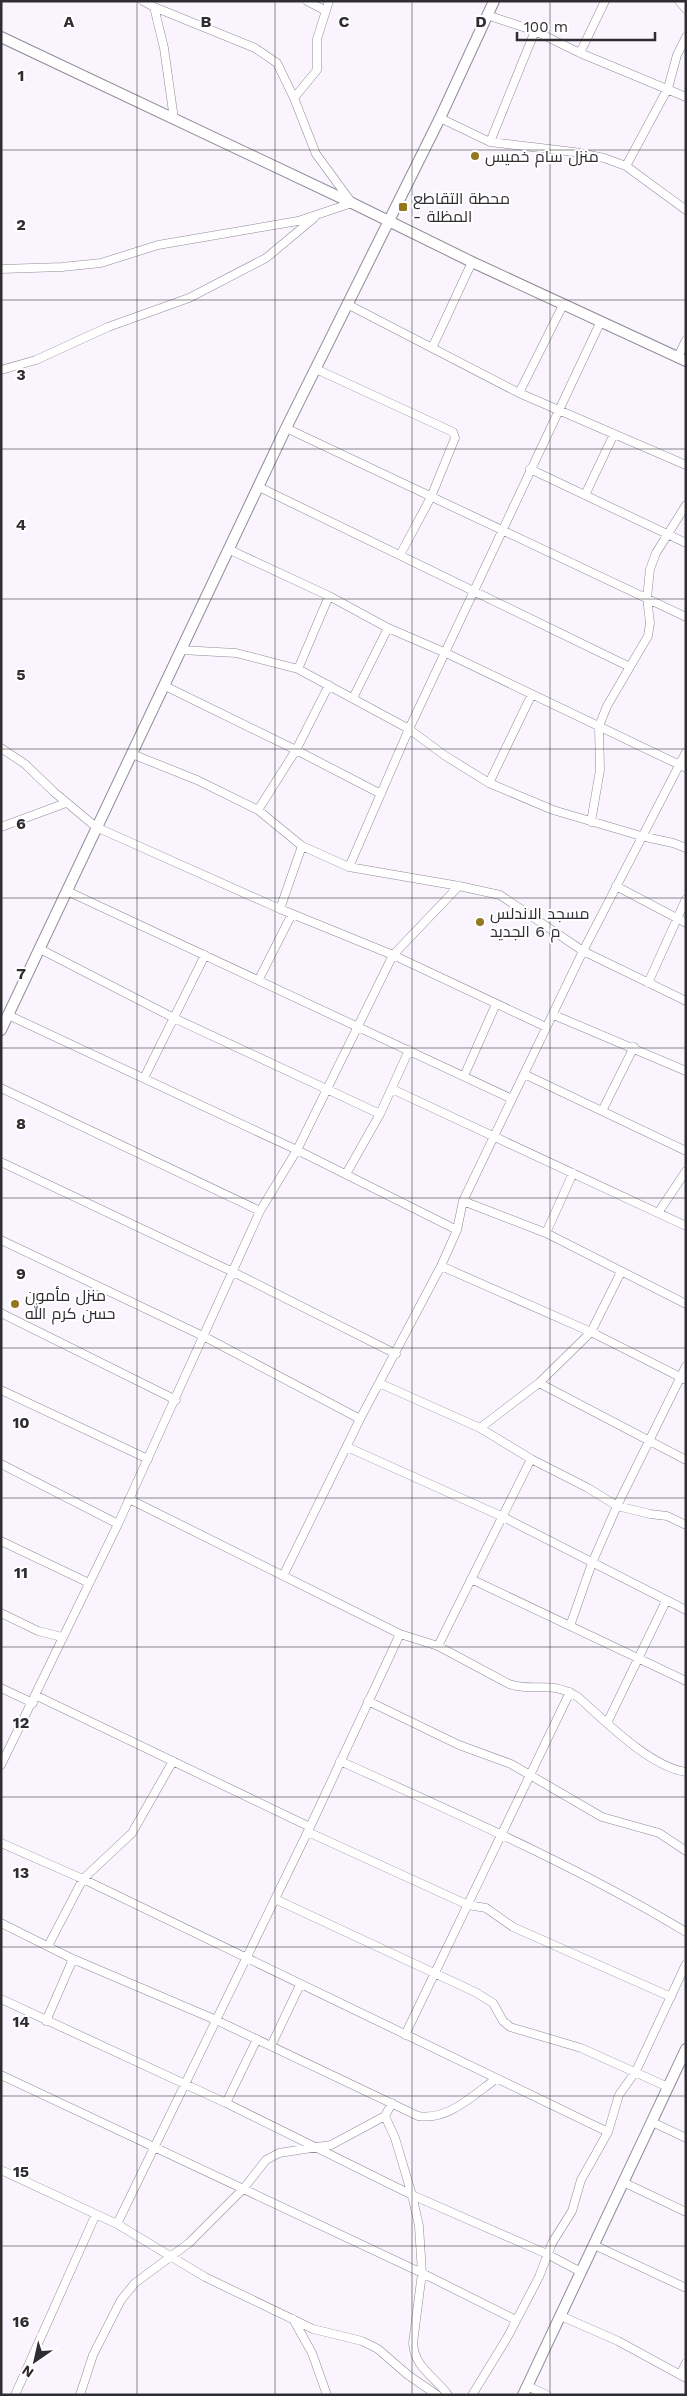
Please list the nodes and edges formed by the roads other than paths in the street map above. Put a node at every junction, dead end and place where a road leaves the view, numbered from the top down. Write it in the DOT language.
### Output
graph roads {
  1 [pos="143,1"];
  2 [pos="307,1"];
  3 [pos="329,1"];
  4 [pos="494,1"];
  5 [pos="605,1"];
  6 [pos="679,1"];
  7 [pos="154,7"];
  8 [pos="686,9"];
  9 [pos="326,10"];
  10 [pos="487,15"];
  11 [pos="535,31"];
  12 [pos="1,37"];
  13 [pos="686,37"];
  14 [pos="580,53"];
  15 [pos="668,88"];
  16 [pos="686,97"];
  17 [pos="294,98"];
  18 [pos="440,118"];
  19 [pos="174,119"];
  20 [pos="490,142"];
  21 [pos="626,166"];
  22 [pos="352,203"];
  23 [pos="686,210"];
  24 [pos="318,215"];
  25 [pos="388,221"];
  26 [pos="472,262"];
  27 [pos="1,269"];
  28 [pos="346,304"];
  29 [pos="563,304"];
  30 [pos="601,321"];
  31 [pos="686,340"];
  32 [pos="432,348"];
  33 [pos="682,360"];
  34 [pos="316,369"];
  35 [pos="1,370"];
  36 [pos="519,393"];
  37 [pos="560,410"];
  38 [pos="286,428"];
  39 [pos="614,434"];
  40 [pos="686,465"];
  41 [pos="530,469"];
  42 [pos="260,487"];
  43 [pos="585,495"];
  44 [pos="431,498"];
  45 [pos="686,505"];
  46 [pos="501,530"];
  47 [pos="668,534"];
  48 [pos="686,543"];
  49 [pos="230,550"];
  50 [pos="400,556"];
  51 [pos="473,591"];
  52 [pos="328,596"];
  53 [pos="647,598"];
  54 [pos="686,617"];
  55 [pos="388,628"];
  56 [pos="181,650"];
  57 [pos="446,653"];
  58 [pos="630,667"];
  59 [pos="298,669"];
  60 [pos="329,685"];
  61 [pos="166,686"];
  62 [pos="532,694"];
  63 [pos="353,698"];
  64 [pos="599,726"];
  65 [pos="409,729"];
  66 [pos="1,748"];
  67 [pos="296,750"];
  68 [pos="686,752"];
  69 [pos="132,754"];
  70 [pos="682,767"];
  71 [pos="489,783"];
  72 [pos="380,794"];
  73 [pos="66,803"];
  74 [pos="258,810"];
  75 [pos="591,822"];
  76 [pos="1,827"];
  77 [pos="96,827"];
  78 [pos="641,836"];
  79 [pos="302,846"];
  80 [pos="686,848"];
  81 [pos="349,867"];
  82 [pos="459,886"];
  83 [pos="616,886"];
  84 [pos="67,891"];
  85 [pos="686,899"];
  86 [pos="280,909"];
  87 [pos="292,914"];
  88 [pos="677,919"];
  89 [pos="686,923"];
  90 [pos="40,949"];
  91 [pos="583,951"];
  92 [pos="205,955"];
  93 [pos="393,955"];
  94 [pos="259,979"];
  95 [pos="648,983"];
  96 [pos="686,1000"];
  97 [pos="496,1004"];
  98 [pos="554,1015"];
  99 [pos="8,1016"];
  100 [pos="174,1018"];
  101 [pos="358,1026"];
  102 [pos="546,1028"];
  103 [pos="1,1030"];
  104 [pos="634,1047"];
  105 [pos="409,1050"];
  106 [pos="686,1071"];
  107 [pos="524,1074"];
  108 [pos="464,1076"];
  109 [pos="144,1078"];
  110 [pos="1,1088"];
  111 [pos="327,1088"];
  112 [pos="392,1089"];
  113 [pos="512,1099"];
  114 [pos="602,1111"];
  115 [pos="380,1114"];
  116 [pos="494,1136"];
  117 [pos="297,1150"];
  118 [pos="686,1151"];
  119 [pos="1,1162"];
  120 [pos="686,1171"];
  121 [pos="573,1173"];
  122 [pos="346,1174"];
  123 [pos="463,1200"];
  124 [pos="260,1211"];
  125 [pos="658,1213"];
  126 [pos="686,1226"];
  127 [pos="457,1230"];
  128 [pos="546,1233"];
  129 [pos="1,1240"];
  130 [pos="441,1266"];
  131 [pos="232,1272"];
  132 [pos="621,1272"];
  133 [pos="686,1304"];
  134 [pos="1,1313"];
  135 [pos="591,1332"];
  136 [pos="205,1337"];
  137 [pos="396,1354"];
  138 [pos="686,1366"];
  139 [pos="683,1379"];
  140 [pos="379,1383"];
  141 [pos="539,1383"];
  142 [pos="1,1390"];
  143 [pos="176,1400"];
  144 [pos="360,1418"];
  145 [pos="480,1428"];
  146 [pos="650,1440"];
  147 [pos="347,1447"];
  148 [pos="148,1459"];
  149 [pos="532,1459"];
  150 [pos="686,1460"];
  151 [pos="1,1464"];
  152 [pos="130,1499"];
  153 [pos="617,1506"];
  154 [pos="501,1516"];
  155 [pos="118,1524"];
  156 [pos="686,1525"];
  157 [pos="1,1541"];
  158 [pos="592,1563"];
  159 [pos="283,1576"];
  160 [pos="471,1579"];
  161 [pos="89,1583"];
  162 [pos="666,1601"];
  163 [pos="686,1610"];
  164 [pos="1,1613"];
  165 [pos="570,1626"];
  166 [pos="400,1634"];
  167 [pos="62,1637"];
  168 [pos="438,1646"];
  169 [pos="638,1658"];
  170 [pos="686,1681"];
  171 [pos="1,1688"];
  172 [pos="570,1692"];
  173 [pos="35,1699"];
  174 [pos="368,1701"];
  175 [pos="606,1723"];
  176 [pos="173,1761"];
  177 [pos="340,1761"];
  178 [pos="1,1765"];
  179 [pos="686,1772"];
  180 [pos="531,1774"];
  181 [pos="309,1829"];
  182 [pos="500,1833"];
  183 [pos="1,1843"];
  184 [pos="686,1851"];
  185 [pos="83,1879"];
  186 [pos="274,1899"];
  187 [pos="468,1905"];
  188 [pos="1,1923"];
  189 [pos="686,1932"];
  190 [pos="48,1946"];
  191 [pos="245,1958"];
  192 [pos="73,1959"];
  193 [pos="686,1964"];
  194 [pos="435,1972"];
  195 [pos="300,1985"];
  196 [pos="672,1997"];
  197 [pos="1,1999"];
  198 [pos="216,2020"];
  199 [pos="46,2021"];
  200 [pos="405,2035"];
  201 [pos="257,2039"];
  202 [pos="271,2046"];
  203 [pos="685,2054"];
  204 [pos="636,2071"];
  205 [pos="1,2075"];
  206 [pos="496,2079"];
  207 [pos="185,2085"];
  208 [pos="668,2087"];
  209 [pos="226,2103"];
  210 [pos="392,2103"];
  211 [pos="385,2116"];
  212 [pos="652,2122"];
  213 [pos="608,2132"];
  214 [pos="686,2138"];
  215 [pos="154,2148"];
  216 [pos="318,2148"];
  217 [pos="1,2170"];
  218 [pos="624,2182"];
  219 [pos="244,2188"];
  220 [pos="412,2195"];
  221 [pos="686,2212"];
  222 [pos="96,2214"];
  223 [pos="117,2224"];
  224 [pos="594,2245"];
  225 [pos="547,2254"];
  226 [pos="171,2257"];
  227 [pos="581,2272"];
  228 [pos="422,2273"];
  229 [pos="686,2288"];
  230 [pos="561,2316"];
  231 [pos="292,2319"];
  232 [pos="516,2320"];
  233 [pos="686,2363"];
  234 [pos="683,2376"];
  235 [pos="525,2390"];
  236 [pos="15,2395"];
  237 [pos="80,2395"];
  238 [pos="327,2395"];
  239 [pos="437,2395"];
  240 [pos="448,2395"];
  241 [pos="472,2395"];
  242 [pos="547,2395"];
  1 -- 7 [label="street"];
  2 -- 9 [label="street"];
  3 -- 9 [label="street"];
  4 -- 10 [label="street"];
  5 -- 14 [label="street"];
  6 -- 8 [label="street"];
  7 -- 17 [label="street"];
  7 -- 19 [label="street"];
  9 -- 17 [label="street"];
  10 -- 11 [label="street"];
  10 -- 18 [label="street"];
  11 -- 14 [label="street"];
  11 -- 20 [label="street"];
  12 -- 19 [label="street"];
  13 -- 15 [label="street"];
  14 -- 15 [label="street"];
  15 -- 16 [label="street"];
  15 -- 21 [label="street"];
  17 -- 22 [label="street"];
  18 -- 20 [label="street"];
  18 -- 25 [label="street"];
  19 -- 22 [label="street"];
  20 -- 21 [label="street"];
  21 -- 23 [label="street"];
  22 -- 24 [label="street"];
  22 -- 25 [label="street"];
  24 -- 27 [label="street"];
  24 -- 35 [label="street"];
  25 -- 26 [label="street"];
  25 -- 28 [label="street"];
  26 -- 29 [label="street"];
  26 -- 32 [label="street"];
  28 -- 32 [label="street"];
  28 -- 34 [label="street"];
  29 -- 30 [label="street"];
  29 -- 36 [label="street"];
  30 -- 33 [label="street"];
  30 -- 37 [label="street"];
  31 -- 33 [label="street"];
  32 -- 36 [label="street"];
  34 -- 38 [label="street"];
  34 -- 44 [label="street"];
  36 -- 37 [label="street"];
  37 -- 39 [label="street"];
  37 -- 41 [label="street"];
  38 -- 42 [label="street"];
  38 -- 44 [label="street"];
  39 -- 40 [label="street"];
  39 -- 43 [label="street"];
  41 -- 43 [label="street"];
  41 -- 46 [label="street"];
  42 -- 49 [label="street"];
  42 -- 50 [label="street"];
  43 -- 47 [label="street"];
  44 -- 46 [label="street"];
  44 -- 50 [label="street"];
  45 -- 47 [label="street"];
  46 -- 51 [label="street"];
  46 -- 53 [label="street"];
  47 -- 48 [label="street"];
  47 -- 53 [label="street"];
  49 -- 52 [label="street"];
  49 -- 56 [label="street"];
  50 -- 51 [label="street"];
  51 -- 57 [label="street"];
  51 -- 58 [label="street"];
  52 -- 55 [label="street"];
  52 -- 59 [label="street"];
  53 -- 54 [label="street"];
  53 -- 58 [label="street"];
  55 -- 57 [label="street"];
  55 -- 63 [label="street"];
  56 -- 59 [label="street"];
  56 -- 61 [label="street"];
  57 -- 62 [label="street"];
  57 -- 65 [label="street"];
  58 -- 64 [label="street"];
  59 -- 60 [label="street"];
  60 -- 63 [label="street"];
  60 -- 67 [label="street"];
  61 -- 67 [label="street"];
  61 -- 69 [label="street"];
  62 -- 64 [label="street"];
  62 -- 71 [label="street"];
  63 -- 65 [label="street"];
  64 -- 70 [label="street"];
  64 -- 75 [label="street"];
  65 -- 71 [label="street"];
  65 -- 72 [label="street"];
  66 -- 73 [label="street"];
  67 -- 72 [label="street"];
  67 -- 74 [label="street"];
  68 -- 70 [label="street"];
  69 -- 74 [label="street"];
  69 -- 77 [label="street"];
  70 -- 78 [label="street"];
  71 -- 75 [label="street"];
  72 -- 81 [label="street"];
  73 -- 76 [label="street"];
  73 -- 77 [label="street"];
  74 -- 79 [label="street"];
  75 -- 78 [label="street"];
  77 -- 84 [label="street"];
  77 -- 86 [label="street"];
  78 -- 80 [label="street"];
  78 -- 83 [label="street"];
  79 -- 81 [label="street"];
  79 -- 86 [label="street"];
  81 -- 82 [label="street"];
  82 -- 91 [label="street"];
  82 -- 93 [label="street"];
  83 -- 88 [label="street"];
  83 -- 91 [label="street"];
  84 -- 90 [label="street"];
  84 -- 92 [label="street"];
  85 -- 88 [label="street"];
  86 -- 87 [label="street"];
  87 -- 93 [label="street"];
  87 -- 94 [label="street"];
  88 -- 89 [label="street"];
  88 -- 95 [label="street"];
  90 -- 99 [label="street"];
  90 -- 100 [label="street"];
  91 -- 95 [label="street"];
  91 -- 98 [label="street"];
  92 -- 94 [label="street"];
  92 -- 100 [label="street"];
  93 -- 97 [label="street"];
  93 -- 101 [label="street"];
  94 -- 101 [label="street"];
  95 -- 96 [label="street"];
  97 -- 102 [label="street"];
  97 -- 108 [label="street"];
  98 -- 102 [label="street"];
  98 -- 104 [label="street"];
  99 -- 103 [label="street"];
  99 -- 109 [label="street"];
  100 -- 109 [label="street"];
  100 -- 111 [label="street"];
  101 -- 105 [label="street"];
  101 -- 111 [label="street"];
  102 -- 107 [label="street"];
  104 -- 106 [label="street"];
  104 -- 114 [label="street"];
  105 -- 108 [label="street"];
  105 -- 112 [label="street"];
  107 -- 113 [label="street"];
  107 -- 114 [label="street"];
  108 -- 113 [label="street"];
  109 -- 117 [label="street"];
  110 -- 124 [label="street"];
  111 -- 115 [label="street"];
  111 -- 117 [label="street"];
  112 -- 115 [label="street"];
  112 -- 116 [label="street"];
  113 -- 116 [label="street"];
  114 -- 118 [label="street"];
  115 -- 122 [label="street"];
  116 -- 121 [label="street"];
  116 -- 123 [label="street"];
  117 -- 122 [label="street"];
  117 -- 124 [label="street"];
  119 -- 131 [label="street"];
  120 -- 125 [label="street"];
  121 -- 125 [label="street"];
  121 -- 128 [label="street"];
  122 -- 127 [label="street"];
  123 -- 127 [label="street"];
  123 -- 128 [label="street"];
  124 -- 131 [label="street"];
  125 -- 126 [label="street"];
  127 -- 130 [label="street"];
  128 -- 132 [label="street"];
  129 -- 136 [label="street"];
  130 -- 135 [label="street"];
  130 -- 137 [label="street"];
  131 -- 136 [label="street"];
  131 -- 137 [label="street"];
  132 -- 133 [label="street"];
  132 -- 135 [label="street"];
  134 -- 143 [label="street"];
  135 -- 139 [label="street"];
  135 -- 141 [label="street"];
  136 -- 143 [label="street"];
  136 -- 144 [label="street"];
  137 -- 140 [label="street"];
  138 -- 139 [label="street"];
  139 -- 146 [label="street"];
  140 -- 144 [label="street"];
  140 -- 145 [label="street"];
  141 -- 145 [label="street"];
  141 -- 146 [label="street"];
  142 -- 148 [label="street"];
  143 -- 148 [label="street"];
  144 -- 147 [label="street"];
  145 -- 149 [label="street"];
  146 -- 150 [label="street"];
  146 -- 153 [label="street"];
  147 -- 154 [label="street"];
  147 -- 159 [label="street"];
  148 -- 152 [label="street"];
  149 -- 153 [label="street"];
  149 -- 154 [label="street"];
  151 -- 155 [label="street"];
  152 -- 155 [label="street"];
  152 -- 159 [label="street"];
  153 -- 156 [label="street"];
  153 -- 158 [label="street"];
  154 -- 158 [label="street"];
  154 -- 160 [label="street"];
  155 -- 161 [label="street"];
  157 -- 161 [label="street"];
  158 -- 162 [label="street"];
  158 -- 165 [label="street"];
  159 -- 166 [label="street"];
  160 -- 165 [label="street"];
  160 -- 168 [label="street"];
  161 -- 167 [label="street"];
  162 -- 163 [label="street"];
  162 -- 169 [label="street"];
  164 -- 167 [label="street"];
  165 -- 169 [label="street"];
  166 -- 168 [label="street"];
  166 -- 174 [label="street"];
  167 -- 173 [label="street"];
  168 -- 172 [label="street"];
  169 -- 170 [label="street"];
  169 -- 175 [label="street"];
  171 -- 173 [label="street"];
  172 -- 175 [label="street"];
  172 -- 180 [label="street"];
  173 -- 176 [label="street"];
  173 -- 178 [label="street"];
  174 -- 177 [label="street"];
  174 -- 180 [label="street"];
  175 -- 179 [label="street"];
  176 -- 181 [label="street"];
  176 -- 185 [label="street"];
  177 -- 181 [label="street"];
  177 -- 182 [label="street"];
  180 -- 182 [label="street"];
  180 -- 184 [label="street"];
  181 -- 186 [label="street"];
  181 -- 187 [label="street"];
  182 -- 187 [label="street"];
  182 -- 189 [label="street"];
  183 -- 185 [label="street"];
  185 -- 190 [label="street"];
  185 -- 191 [label="street"];
  186 -- 191 [label="street"];
  186 -- 194 [label="street"];
  187 -- 194 [label="street"];
  187 -- 196 [label="street"];
  188 -- 190 [label="street"];
  190 -- 192 [label="street"];
  191 -- 195 [label="street"];
  191 -- 198 [label="street"];
  192 -- 198 [label="street"];
  192 -- 199 [label="street"];
  193 -- 196 [label="street"];
  194 -- 200 [label="street"];
  194 -- 204 [label="street"];
  195 -- 200 [label="street"];
  195 -- 202 [label="street"];
  196 -- 204 [label="street"];
  197 -- 199 [label="street"];
  198 -- 201 [label="street"];
  198 -- 207 [label="street"];
  199 -- 207 [label="street"];
  200 -- 206 [label="street"];
  201 -- 202 [label="street"];
  201 -- 209 [label="street"];
  202 -- 210 [label="street"];
  203 -- 208 [label="street"];
  204 -- 208 [label="street"];
  204 -- 213 [label="street"];
  205 -- 215 [label="street"];
  206 -- 210 [label="street"];
  206 -- 213 [label="street"];
  207 -- 209 [label="street"];
  207 -- 215 [label="street"];
  208 -- 212 [label="street"];
  209 -- 216 [label="street"];
  210 -- 211 [label="street"];
  211 -- 216 [label="street"];
  211 -- 220 [label="street"];
  212 -- 214 [label="street"];
  212 -- 218 [label="street"];
  213 -- 225 [label="street"];
  215 -- 219 [label="street"];
  215 -- 223 [label="street"];
  216 -- 219 [label="street"];
  216 -- 220 [label="street"];
  217 -- 222 [label="street"];
  218 -- 221 [label="street"];
  218 -- 224 [label="street"];
  219 -- 226 [label="street"];
  219 -- 228 [label="street"];
  220 -- 225 [label="street"];
  220 -- 228 [label="street"];
  222 -- 223 [label="street"];
  222 -- 236 [label="street"];
  223 -- 226 [label="street"];
  224 -- 227 [label="street"];
  224 -- 229 [label="street"];
  225 -- 227 [label="street"];
  225 -- 232 [label="street"];
  226 -- 231 [label="street"];
  226 -- 237 [label="street"];
  227 -- 230 [label="street"];
  228 -- 232 [label="street"];
  228 -- 240 [label="street"];
  230 -- 234 [label="street"];
  230 -- 235 [label="street"];
  231 -- 238 [label="street"];
  231 -- 239 [label="street"];
  232 -- 241 [label="street"];
  233 -- 234 [label="street"];
  235 -- 242 [label="street"];
}
